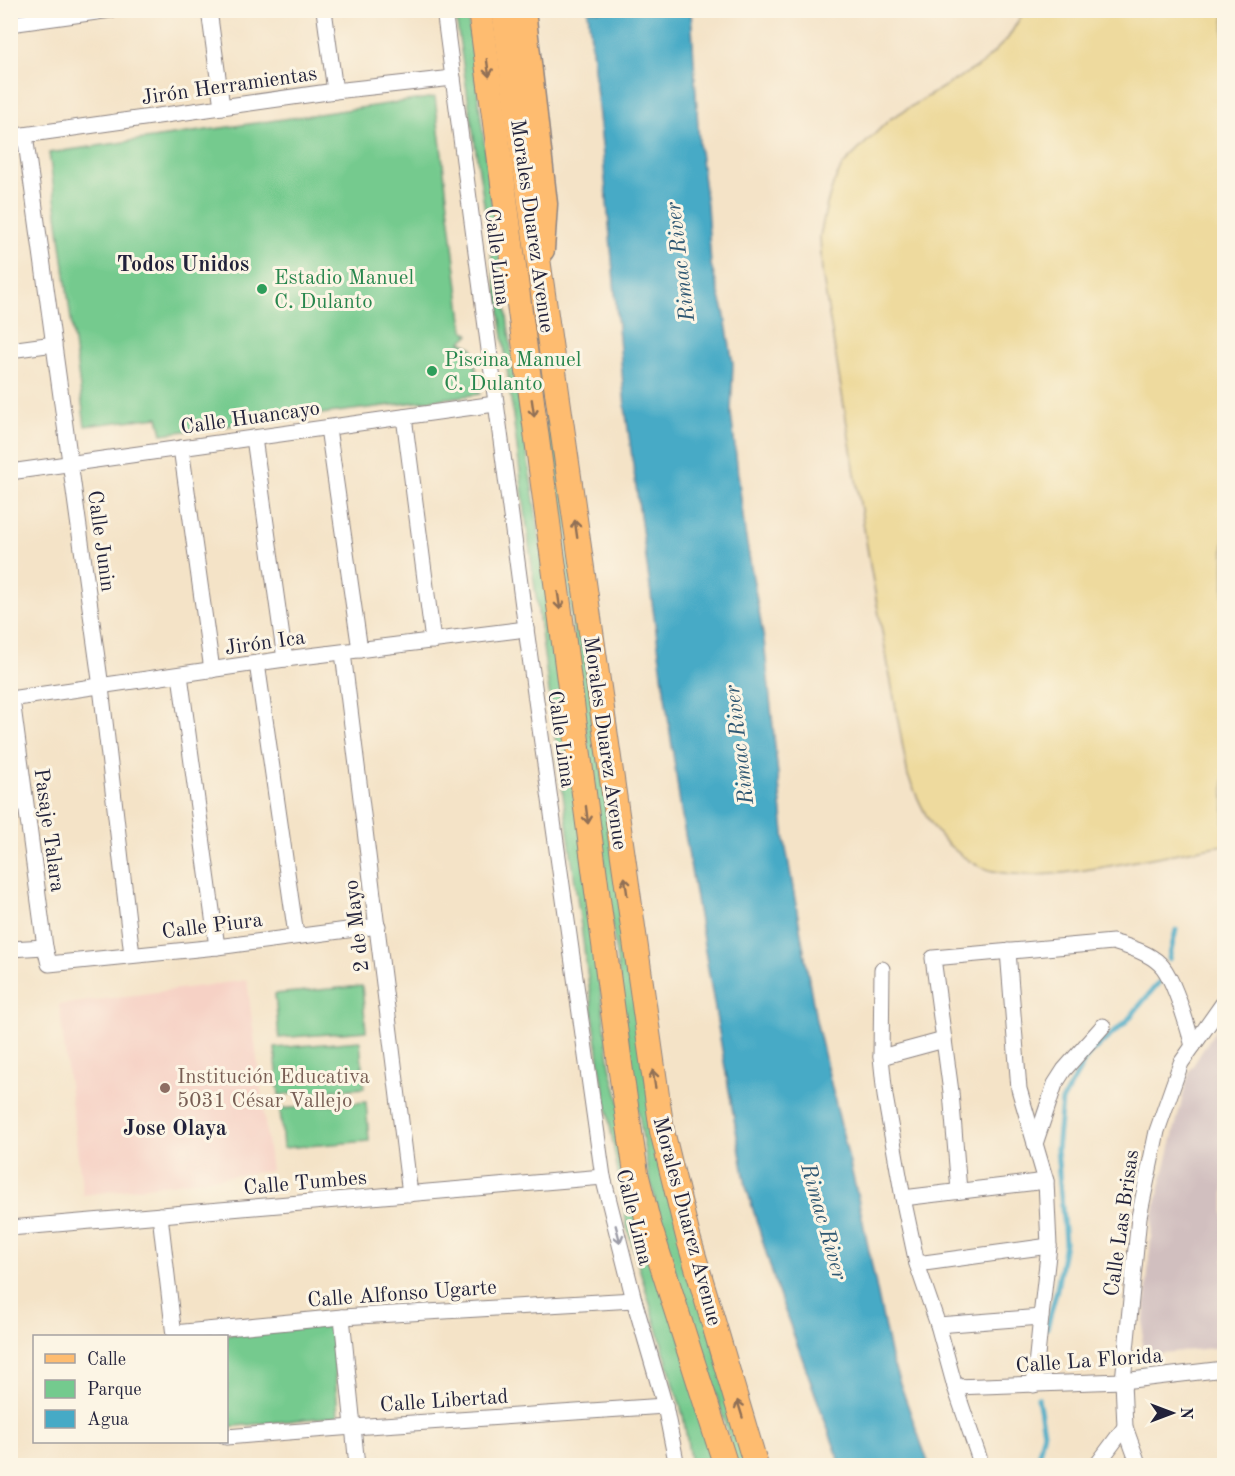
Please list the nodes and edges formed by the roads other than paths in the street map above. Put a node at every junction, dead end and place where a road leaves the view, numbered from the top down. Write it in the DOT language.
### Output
graph roads {
  1 [pos="111,10"];
  2 [pos="209,10"];
  3 [pos="324,10"];
  4 [pos="444,10"];
  5 [pos="480,10"];
  6 [pos="504,10"];
  7 [pos="524,10"];
  8 [pos="10,24"];
  9 [pos="453,78"];
  10 [pos="335,91"];
  11 [pos="222,107"];
  12 [pos="18,136"];
  13 [pos="540,279"];
  14 [pos="54,344"];
  15 [pos="10,350"];
  16 [pos="495,404"];
  17 [pos="404,417"];
  18 [pos="328,428"];
  19 [pos="254,438"];
  20 [pos="182,448"];
  21 [pos="70,464"];
  22 [pos="10,472"];
  23 [pos="526,629"];
  24 [pos="433,641"];
  25 [pos="360,650"];
  26 [pos="343,652"];
  27 [pos="285,659"];
  28 [pos="257,663"];
  29 [pos="212,670"];
  30 [pos="180,675"];
  31 [pos="101,687"];
  32 [pos="11,699"];
  33 [pos="17,796"];
  34 [pos="378,926"];
  35 [pos="296,936"];
  36 [pos="45,947"];
  37 [pos="217,947"];
  38 [pos="11,949"];
  39 [pos="1008,951"];
  40 [pos="132,955"];
  41 [pos="51,965"];
  42 [pos="882,969"];
  43 [pos="1224,1002"];
  44 [pos="1103,1026"];
  45 [pos="944,1040"];
  46 [pos="1193,1047"];
  47 [pos="881,1057"];
  48 [pos="1035,1144"];
  49 [pos="603,1177"];
  50 [pos="1046,1181"];
  51 [pos="959,1191"];
  52 [pos="410,1194"];
  53 [pos="903,1198"];
  54 [pos="160,1215"];
  55 [pos="10,1228"];
  56 [pos="1049,1246"];
  57 [pos="917,1264"];
  58 [pos="634,1300"];
  59 [pos="342,1317"];
  60 [pos="1041,1317"];
  61 [pos="938,1325"];
  62 [pos="174,1335"];
  63 [pos="1224,1369"];
  64 [pos="1123,1381"];
  65 [pos="1034,1385"];
  66 [pos="955,1387"];
  67 [pos="664,1406"];
  68 [pos="353,1426"];
  69 [pos="1125,1427"];
  70 [pos="228,1437"];
  71 [pos="357,1466"];
  72 [pos="677,1466"];
  73 [pos="726,1466"];
  74 [pos="756,1466"];
  75 [pos="982,1466"];
  76 [pos="1096,1466"];
  77 [pos="1139,1466"];
  1 -- 8 [label="street"];
  2 -- 11 [label="street"];
  3 -- 10 [label="street"];
  4 -- 9 [label="street, Calle Lima"];
  5 -- 73 [label="highway, Morales Duarez Avenue, one-way"];
  6 -- 13 [label="highway, Morales Duarez Avenue"];
  7 -- 13 [label="main road"];
  9 -- 10 [label="street, Jirón Herramientas"];
  9 -- 16 [label="street, Calle Lima"];
  10 -- 11 [label="street, Jirón Herramientas"];
  11 -- 12 [label="street, Jirón Herramientas"];
  12 -- 14 [label="street, Calle Junin"];
  74 -- 13 [label="highway, Morales Duarez Avenue, one-way"];
  14 -- 15 [label="street"];
  14 -- 21 [label="street, Calle Junin"];
  16 -- 17 [label="street, Calle Huancayo"];
  16 -- 23 [label="street, Calle Lima"];
  17 -- 18 [label="street, Calle Huancayo"];
  17 -- 24 [label="street"];
  18 -- 19 [label="street, Calle Huancayo"];
  18 -- 25 [label="street"];
  19 -- 20 [label="street, Calle Huancayo"];
  19 -- 27 [label="street"];
  20 -- 21 [label="street, Calle Huancayo"];
  20 -- 29 [label="street"];
  21 -- 22 [label="street, Calle Huancayo"];
  21 -- 31 [label="street, Calle Junin"];
  23 -- 24 [label="street, Jirón Ica"];
  23 -- 49 [label="street, Calle Lima"];
  24 -- 25 [label="street, Jirón Ica"];
  25 -- 26 [label="street, Jirón Ica"];
  26 -- 27 [label="street, Jirón Ica"];
  26 -- 34 [label="street, 2 de Mayo"];
  27 -- 28 [label="street, Jirón Ica"];
  28 -- 29 [label="street, Jirón Ica"];
  28 -- 35 [label="street"];
  29 -- 30 [label="street, Jirón Ica"];
  30 -- 31 [label="street, Jirón Ica"];
  30 -- 37 [label="street"];
  31 -- 32 [label="street, Jirón Ica"];
  31 -- 40 [label="street, Calle Junin"];
  32 -- 33 [label="street, Pasaje Talara"];
  33 -- 36 [label="street, Pasaje Talara"];
  34 -- 35 [label="street, Calle Piura"];
  34 -- 52 [label="street, 2 de Mayo"];
  35 -- 37 [label="street, Calle Piura"];
  36 -- 38 [label="street"];
  36 -- 41 [label="street, Pasaje Talara"];
  37 -- 40 [label="street, Calle Piura"];
  39 -- 45 [label="street"];
  39 -- 46 [label="street"];
  39 -- 48 [label="street"];
  40 -- 41 [label="street, Calle Piura"];
  42 -- 47 [label="street"];
  43 -- 46 [label="street, Calle Las Brisas"];
  44 -- 48 [label="street"];
  45 -- 47 [label="street"];
  45 -- 51 [label="street"];
  46 -- 64 [label="street, Calle Las Brisas"];
  47 -- 53 [label="street"];
  48 -- 50 [label="street"];
  49 -- 52 [label="street, Calle Tumbes"];
  49 -- 58 [label="street, Calle Lima, one-way"];
  50 -- 51 [label="street"];
  50 -- 56 [label="street"];
  51 -- 53 [label="street"];
  52 -- 54 [label="street, Calle Tumbes"];
  53 -- 57 [label="street"];
  54 -- 55 [label="street, Calle Tumbes"];
  54 -- 62 [label="street"];
  56 -- 57 [label="street"];
  56 -- 60 [label="street"];
  57 -- 61 [label="street"];
  58 -- 59 [label="street, Calle Alfonso Ugarte"];
  58 -- 67 [label="street, Calle Lima"];
  59 -- 62 [label="street, Calle Alfonso Ugarte"];
  59 -- 68 [label="street"];
  60 -- 61 [label="street"];
  60 -- 65 [label="street"];
  61 -- 66 [label="street"];
  63 -- 64 [label="street, Calle La Florida"];
  64 -- 65 [label="street, Calle La Florida"];
  64 -- 69 [label="street, Calle Las Brisas"];
  65 -- 66 [label="street, Calle La Florida"];
  66 -- 75 [label="street"];
  67 -- 68 [label="street, Calle Libertad"];
  67 -- 72 [label="street, Calle Lima"];
  68 -- 70 [label="street, Calle Libertad"];
  68 -- 71 [label="street"];
  69 -- 76 [label="street"];
  69 -- 77 [label="street, Calle Las Brisas"];
}
